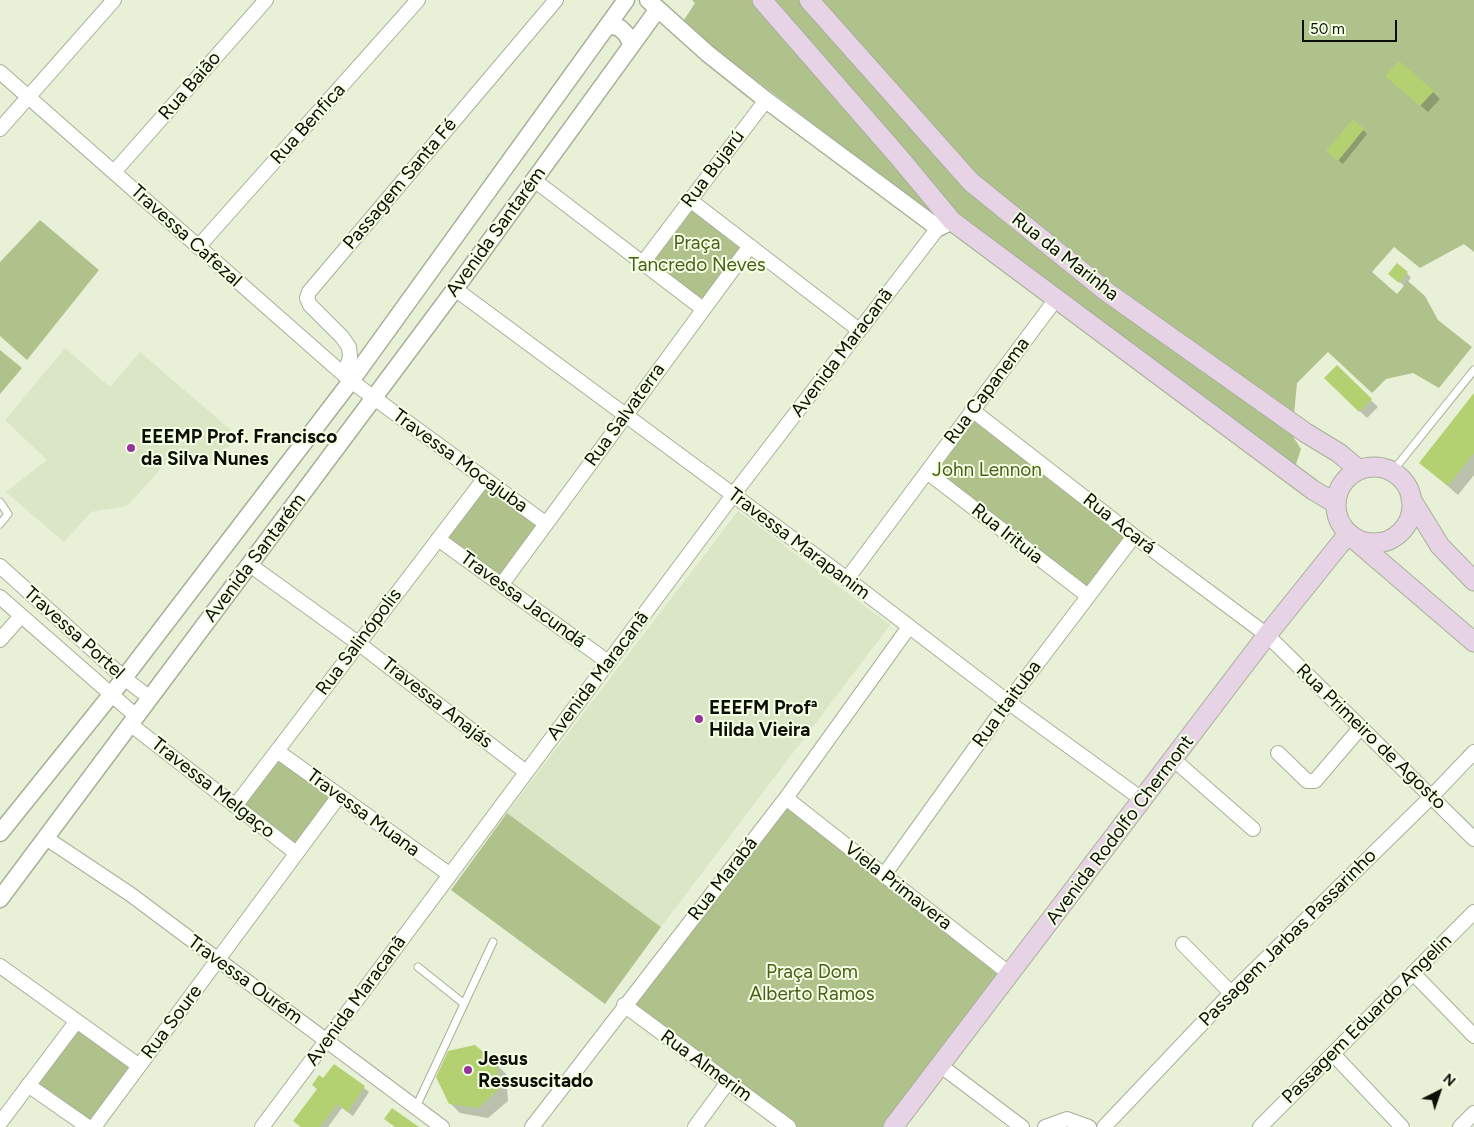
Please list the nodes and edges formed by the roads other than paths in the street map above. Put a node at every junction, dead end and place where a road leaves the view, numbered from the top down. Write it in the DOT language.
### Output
graph roads {
  1 [pos="114,0"];
  2 [pos="266,0"];
  3 [pos="418,0"];
  4 [pos="556,0"];
  5 [pos="626,0"];
  6 [pos="762,0"];
  7 [pos="809,0"];
  8 [pos="653,5"];
  9 [pos="608,24"];
  10 [pos="632,45"];
  11 [pos="0,72"];
  12 [pos="28,97"];
  13 [pos="766,100"];
  14 [pos="0,129"];
  15 [pos="114,172"];
  16 [pos="534,180"];
  17 [pos="690,200"];
  18 [pos="945,225"];
  19 [pos="750,246"];
  20 [pos="198,247"];
  21 [pos="642,264"];
  22 [pos="455,289"];
  23 [pos="1056,299"];
  24 [pos="703,309"];
  25 [pos="859,330"];
  26 [pos="1474,370"];
  27 [pos="348,378"];
  28 [pos="375,398"];
  29 [pos="972,410"];
  30 [pos="626,415"];
  31 [pos="1358,470"];
  32 [pos="927,472"];
  33 [pos="1392,472"];
  34 [pos="484,479"];
  35 [pos="733,495"];
  36 [pos="1411,499"];
  37 [pos="0,502"];
  38 [pos="1336,503"];
  39 [pos="545,523"];
  40 [pos="0,524"];
  41 [pos="1348,534"];
  42 [pos="1134,536"];
  43 [pos="438,539"];
  44 [pos="250,565"];
  45 [pos="0,566"];
  46 [pos="847,579"];
  47 [pos="1474,581"];
  48 [pos="502,584"];
  49 [pos="1088,596"];
  50 [pos="0,597"];
  51 [pos="21,616"];
  52 [pos="909,627"];
  53 [pos="1267,636"];
  54 [pos="0,640"];
  55 [pos="358,642"];
  56 [pos="1474,642"];
  57 [pos="608,662"];
  58 [pos="124,678"];
  59 [pos="111,695"];
  60 [pos="150,698"];
  61 [pos="1008,702"];
  62 [pos="133,720"];
  63 [pos="1361,727"];
  64 [pos="277,751"];
  65 [pos="1474,752"];
  66 [pos="1278,753"];
  67 [pos="1173,759"];
  68 [pos="526,772"];
  69 [pos="339,796"];
  70 [pos="1432,796"];
  71 [pos="786,798"];
  72 [pos="1143,800"];
  73 [pos="235,806"];
  74 [pos="1253,829"];
  75 [pos="0,834"];
  76 [pos="46,838"];
  77 [pos="1474,839"];
  78 [pos="296,853"];
  79 [pos="448,874"];
  80 [pos="884,875"];
  81 [pos="0,899"];
  82 [pos="1474,912"];
  83 [pos="493,942"];
  84 [pos="1183,944"];
  85 [pos="218,962"];
  86 [pos="0,966"];
  87 [pos="418,967"];
  88 [pos="1413,973"];
  89 [pos="1010,975"];
  90 [pos="1231,993"];
  91 [pos="463,1003"];
  92 [pos="624,1005"];
  93 [pos="76,1022"];
  94 [pos="1474,1036"];
  95 [pos="328,1040"];
  96 [pos="1333,1054"];
  97 [pos="138,1065"];
  98 [pos="941,1066"];
  99 [pos="728,1082"];
  100 [pos="28,1084"];
  101 [pos="416,1107"];
  102 [pos="1474,1113"];
  103 [pos="0,1123"];
  104 [pos="440,1126"];
  105 [pos="88,1127"];
  106 [pos="94,1127"];
  107 [pos="262,1127"];
  108 [pos="532,1127"];
  109 [pos="695,1127"];
  110 [pos="789,1127"];
  111 [pos="894,1127"];
  112 [pos="1022,1127"];
  113 [pos="1045,1127"];
  114 [pos="1089,1127"];
  115 [pos="1104,1127"];
  116 [pos="1260,1127"];
  117 [pos="1402,1127"];
  118 [pos="1460,1127"];
  1 -- 12 [label="street"];
  2 -- 15 [label="street, Rua Baião"];
  3 -- 20 [label="street, Rua Benfica"];
  4 -- 27 [label="street, Passagem Santa Fé"];
  5 -- 9 [label="street, Avenida Santarém"];
  6 -- 18 [label="main road, Rua da Marinha"];
  7 -- 31 [label="main road, Rua da Marinha"];
  8 -- 10 [label="street, Avenida Santarém"];
  8 -- 13 [label="street, Rua da Marinha"];
  9 -- 10 [label="street"];
  9 -- 27 [label="street, Avenida Santarém"];
  10 -- 16 [label="street, Avenida Santarém"];
  11 -- 12 [label="street, Travessa Cafezal"];
  12 -- 14 [label="street"];
  12 -- 15 [label="street, Travessa Cafezal"];
  13 -- 17 [label="street, Rua Bujarú"];
  13 -- 18 [label="street, Rua da Marinha"];
  15 -- 20 [label="street, Travessa Cafezal"];
  16 -- 21 [label="street"];
  16 -- 22 [label="street, Avenida Santarém"];
  17 -- 19 [label="street"];
  17 -- 21 [label="street, Rua Bujarú"];
  18 -- 23 [label="main road, Rua da Marinha"];
  18 -- 25 [label="street, Avenida Maracanã"];
  19 -- 24 [label="street, Rua Salvaterra"];
  19 -- 25 [label="street"];
  20 -- 27 [label="street, Travessa Cafezal"];
  21 -- 24 [label="street"];
  22 -- 28 [label="street, Avenida Santarém"];
  22 -- 30 [label="street, Travessa Marapanim"];
  23 -- 29 [label="street, Rua Capanema"];
  23 -- 38 [label="main road, Rua da Marinha"];
  24 -- 30 [label="street, Rua Salvaterra"];
  25 -- 35 [label="street, Avenida Maracanã"];
  26 -- 33 [label="lane"];
  27 -- 28 [label="street, Travessa Cafezal"];
  27 -- 58 [label="street, Avenida Santarém"];
  28 -- 34 [label="street, Travessa Mocajuba"];
  28 -- 44 [label="street, Avenida Santarém"];
  29 -- 32 [label="street, Rua Capanema"];
  29 -- 42 [label="street, Rua Acará"];
  30 -- 35 [label="street, Travessa Marapanim"];
  30 -- 39 [label="street, Rua Salvaterra"];
  31 -- 33 [label="main road"];
  31 -- 38 [label="main road"];
  32 -- 46 [label="street, Rua Capanema"];
  32 -- 49 [label="street, Rua Irituia"];
  33 -- 36 [label="main road"];
  34 -- 39 [label="street, Travessa Mocajuba"];
  34 -- 43 [label="street, Rua Salinópolis"];
  35 -- 46 [label="street, Travessa Marapanim"];
  35 -- 57 [label="street, Avenida Maracanã"];
  36 -- 41 [label="main road"];
  36 -- 47 [label="main road"];
  37 -- 40 [label="lane"];
  38 -- 41 [label="main road"];
  39 -- 48 [label="street, Rua Salvaterra"];
  41 -- 53 [label="main road, Avenida Rodolfo Chermont"];
  41 -- 56 [label="main road"];
  42 -- 49 [label="street, Rua Itaituba"];
  42 -- 53 [label="street, Rua Acará"];
  43 -- 48 [label="street, Travessa Jacundá"];
  43 -- 55 [label="street, Rua Salinópolis"];
  44 -- 55 [label="street, Travessa Anajás"];
  44 -- 60 [label="street, Avenida Santarém"];
  45 -- 58 [label="street, Travessa Portel"];
  46 -- 52 [label="street, Travessa Marapanim"];
  48 -- 57 [label="street, Travessa Jacundá"];
  49 -- 61 [label="street, Rua Itaituba"];
  50 -- 51 [label="street, Travessa Melgaço"];
  51 -- 54 [label="street"];
  51 -- 59 [label="street, Travessa Melgaço"];
  52 -- 61 [label="street, Travessa Marapanim"];
  52 -- 71 [label="street, Rua Marabá"];
  53 -- 63 [label="street, Rua Primeiro de Agosto"];
  53 -- 67 [label="main road, Avenida Rodolfo Chermont"];
  55 -- 64 [label="street, Rua Salinópolis"];
  55 -- 68 [label="street, Travessa Anajás"];
  57 -- 68 [label="street, Avenida Maracanã"];
  58 -- 59 [label="street, Avenida Santarém"];
  58 -- 60 [label="street, Travessa Portel"];
  59 -- 62 [label="street, Travessa Melgaço"];
  59 -- 75 [label="street, Avenida Santarém"];
  60 -- 62 [label="street, Avenida Santarém"];
  61 -- 72 [label="street, Travessa Marapanim"];
  61 -- 80 [label="street, Rua Itaituba"];
  62 -- 73 [label="street, Travessa Melgaço"];
  62 -- 76 [label="street, Avenida Santarém"];
  63 -- 66 [label="street"];
  63 -- 70 [label="street, Rua Primeiro de Agosto"];
  64 -- 69 [label="street, Travessa Muana"];
  64 -- 73 [label="street, Rua Salinópolis"];
  65 -- 70 [label="street, Passagem Jarbas Passarinho"];
  67 -- 72 [label="main road, Avenida Rodolfo Chermont"];
  67 -- 74 [label="street"];
  68 -- 79 [label="street, Avenida Maracanã"];
  69 -- 78 [label="street, Rua Soure"];
  69 -- 79 [label="street, Travessa Muana"];
  70 -- 77 [label="street, Rua Primeiro de Agosto"];
  70 -- 90 [label="street, Passagem Jarbas Passarinho"];
  71 -- 80 [label="street, Viela Primavera"];
  71 -- 92 [label="street, Rua Marabá"];
  72 -- 89 [label="main road, Avenida Rodolfo Chermont"];
  73 -- 78 [label="street, Travessa Melgaço"];
  76 -- 81 [label="street, Avenida Santarém"];
  76 -- 85 [label="street, Travessa Ourém"];
  78 -- 85 [label="street, Rua Soure"];
  79 -- 95 [label="street, Avenida Maracanã"];
  80 -- 89 [label="street, Viela Primavera"];
  82 -- 88 [label="street, Passagem Eduardo Angelin"];
  83 -- 91 [label="lane"];
  84 -- 90 [label="street"];
  85 -- 95 [label="street, Travessa Ourém"];
  85 -- 97 [label="street, Rua Soure"];
  86 -- 93 [label="street"];
  87 -- 91 [label="lane"];
  88 -- 94 [label="street"];
  88 -- 96 [label="street, Passagem Eduardo Angelin"];
  89 -- 98 [label="main road, Avenida Rodolfo Chermont"];
  90 -- 115 [label="street, Passagem Jarbas Passarinho"];
  91 -- 101 [label="lane"];
  92 -- 99 [label="street, Rua Almerim"];
  92 -- 108 [label="street, Rua Marabá"];
  93 -- 97 [label="street"];
  93 -- 100 [label="street"];
  95 -- 101 [label="street, Travessa Ourém"];
  95 -- 107 [label="street, Avenida Maracanã"];
  96 -- 116 [label="street, Passagem Eduardo Angelin"];
  96 -- 117 [label="street"];
  97 -- 106 [label="street, Rua Soure"];
  98 -- 111 [label="main road, Avenida Rodolfo Chermont"];
  98 -- 112 [label="street"];
  99 -- 109 [label="street"];
  99 -- 110 [label="street, Rua Almerim"];
  100 -- 103 [label="street"];
  100 -- 105 [label="street"];
  101 -- 104 [label="street, Travessa Ourém"];
  102 -- 118 [label="street"];
  113 -- 114 [label="street"];
}
